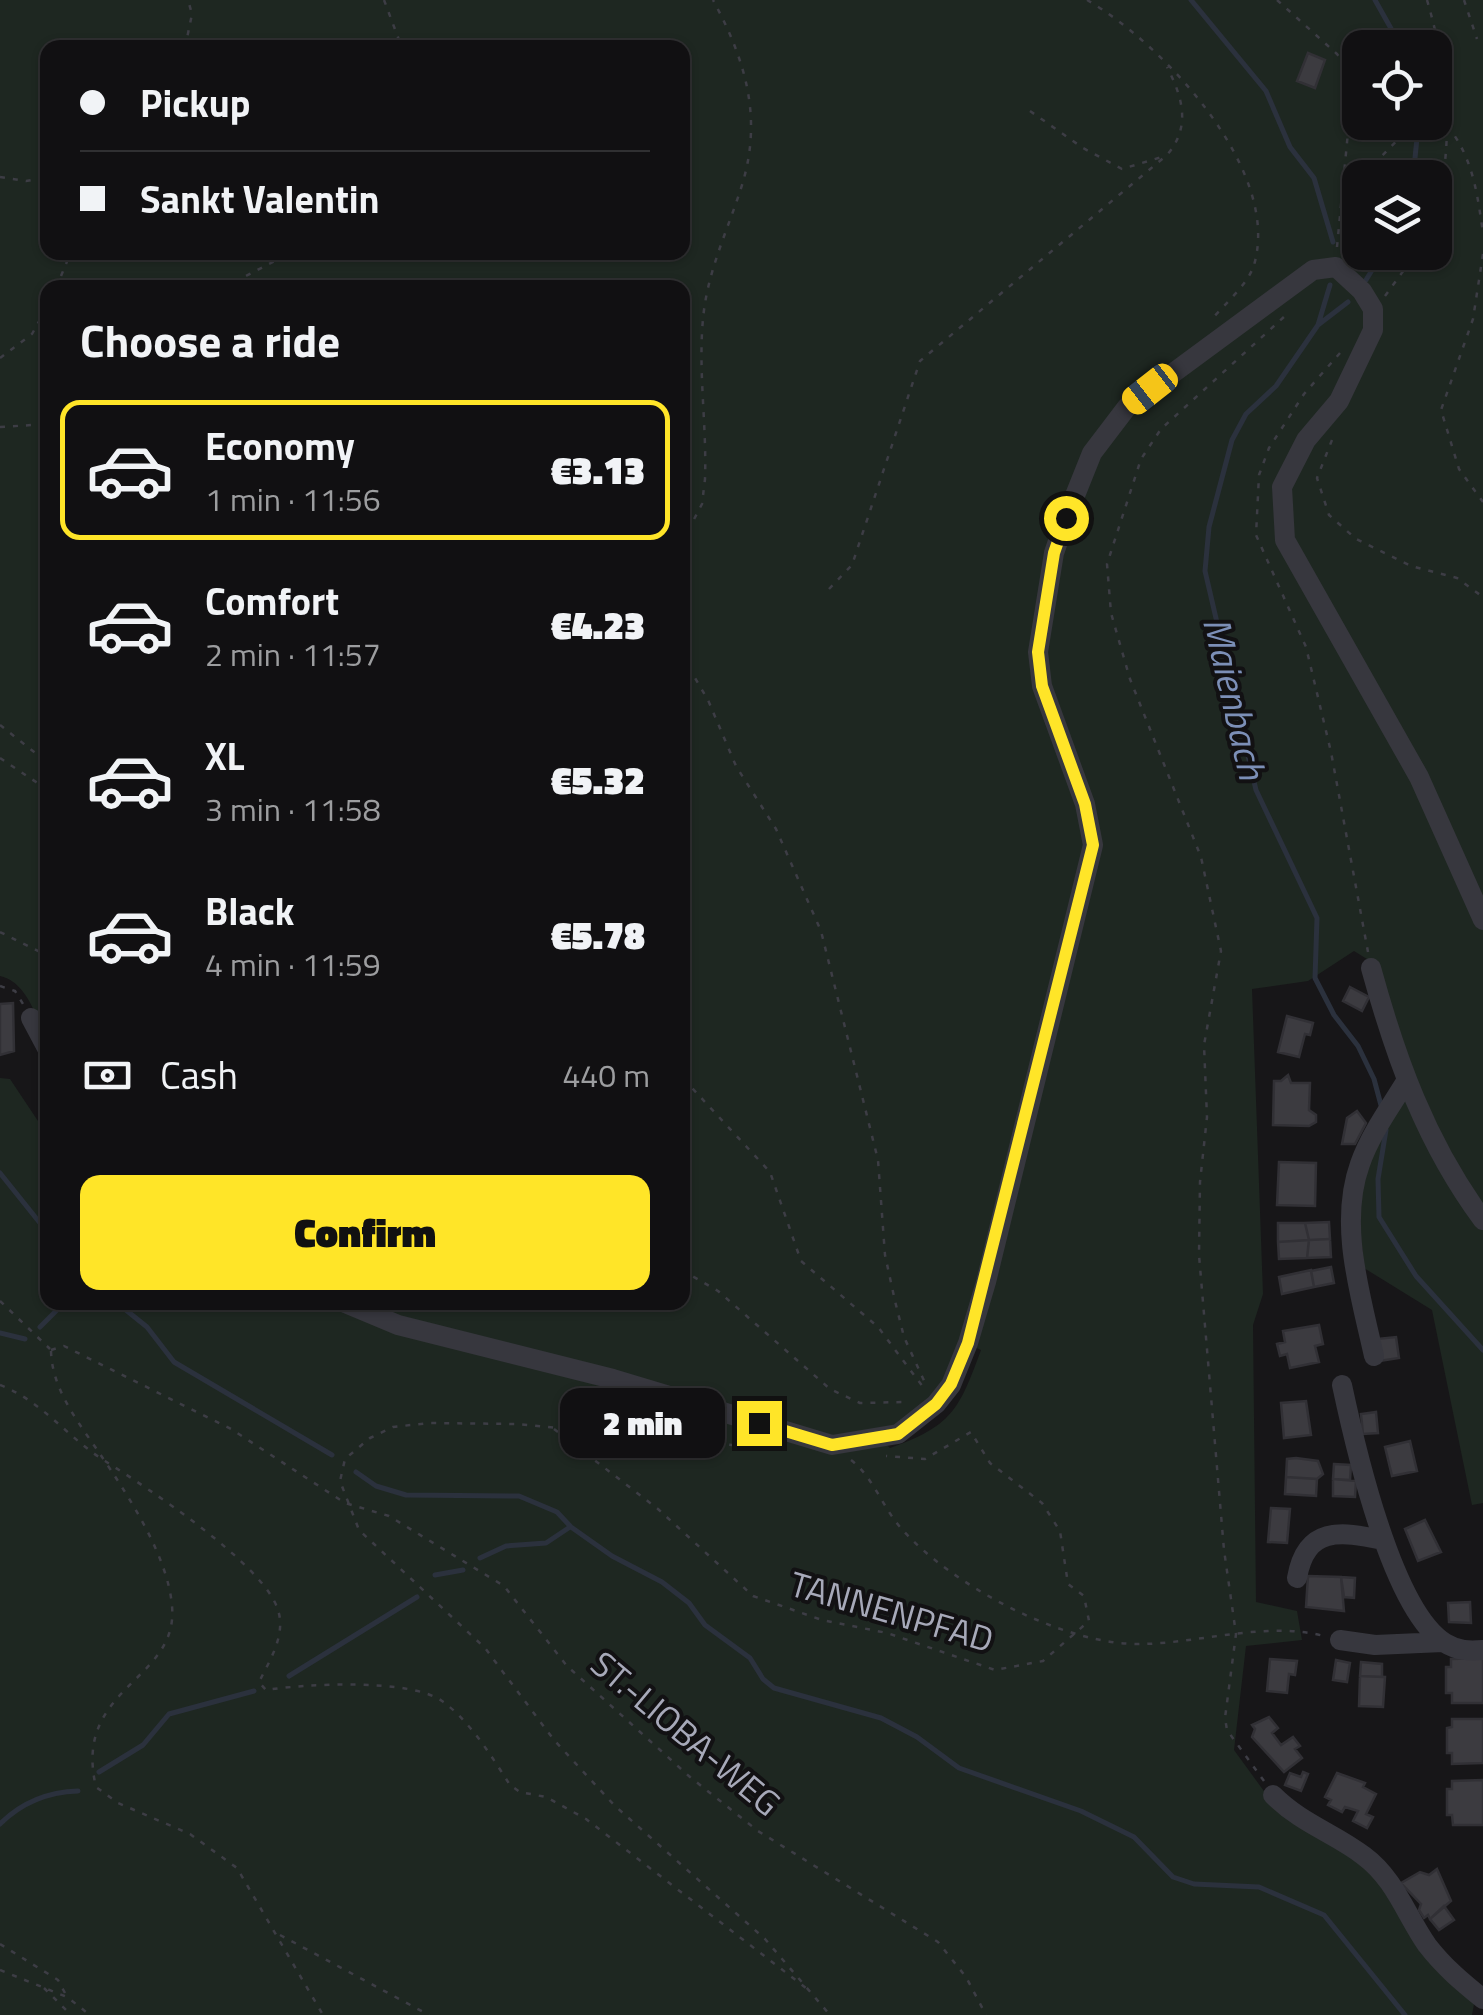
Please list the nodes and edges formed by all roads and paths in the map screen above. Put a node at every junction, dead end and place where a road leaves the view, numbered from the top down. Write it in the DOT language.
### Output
graph roads {
  1 [pos="188,0"];
  2 [pos="384,0"];
  3 [pos="713,0"];
  4 [pos="1086,0"];
  5 [pos="1277,0"];
  6 [pos="1427,0"];
  7 [pos="1464,0"];
  8 [pos="1434,30"];
  9 [pos="1477,39"];
  10 [pos="187,40"];
  11 [pos="399,40"];
  12 [pos="1342,62"];
  13 [pos="1167,66"];
  14 [pos="1030,111"];
  15 [pos="1452,131"];
  16 [pos="1348,140"];
  17 [pos="1397,140"];
  18 [pos="1166,155"];
  19 [pos="1378,160"];
  20 [pos="0,177"];
  21 [pos="40,178"];
  22 [pos="1483,232"];
  23 [pos="1342,251"];
  24 [pos="1483,254"];
  25 [pos="277,260"];
  26 [pos="1336,267"];
  27 [pos="1404,270"];
  28 [pos="238,280"];
  29 [pos="1378,304"];
  30 [pos="1291,309"];
  31 [pos="40,319"];
  32 [pos="1207,324"];
  33 [pos="0,358"];
  34 [pos="40,424"];
  35 [pos="0,427"];
  36 [pos="1332,438"];
  37 [pos="1483,502"];
  38 [pos="690,527"];
  39 [pos="829,590"];
  40 [pos="1483,597"];
  41 [pos="690,670"];
  42 [pos="0,725"];
  43 [pos="40,757"];
  44 [pos="0,758"];
  45 [pos="40,785"];
  46 [pos="1483,920"];
  47 [pos="0,932"];
  48 [pos="40,952"];
  49 [pos="1371,968"];
  50 [pos="0,980"];
  51 [pos="2,986"];
  52 [pos="31,1018"];
  53 [pos="40,1035"];
  54 [pos="1405,1083"];
  55 [pos="690,1084"];
  56 [pos="1483,1220"];
  57 [pos="690,1275"];
  58 [pos="0,1300"];
  59 [pos="362,1310"];
  60 [pos="52,1350"];
  61 [pos="1374,1356"];
  62 [pos="0,1384"];
  63 [pos="1342,1385"];
  64 [pos="936,1404"];
  65 [pos="553,1428"];
  66 [pos="862,1443"];
  67 [pos="832,1445"];
  68 [pos="785,1450"];
  69 [pos="105,1462"];
  70 [pos="345,1503"];
  71 [pos="1383,1540"];
  72 [pos="1297,1578"];
  73 [pos="1236,1634"];
  74 [pos="1072,1635"];
  75 [pos="1340,1640"];
  76 [pos="1443,1642"];
  77 [pos="1483,1650"];
  78 [pos="1273,1795"];
  79 [pos="280,1935"];
  80 [pos="0,1944"];
  81 [pos="0,1970"];
  82 [pos="41,1985"];
  83 [pos="812,1992"];
  84 [pos="67,1997"];
  85 [pos="1483,1999"];
  86 [pos="72,2015"];
  87 [pos="90,2015"];
  88 [pos="323,2015"];
  89 [pos="429,2015"];
  90 [pos="830,2015"];
  91 [pos="986,2015"];
  1 -- 10 [label="path"];
  2 -- 11 [label="path"];
  3 -- 38 [label="path"];
  4 -- 13 [label="path"];
  5 -- 12 [label="path"];
  6 -- 8 [label="path"];
  7 -- 9 [label="path"];
  13 -- 18 [label="path"];
  13 -- 32 [label="path"];
  14 -- 18 [label="path"];
  15 -- 22 [label="path"];
  16 -- 26 [label="path"];
  17 -- 19 [label="path"];
  18 -- 39 [label="path"];
  20 -- 21 [label="path"];
  23 -- 26 [label="path"];
  24 -- 37 [label="path"];
  25 -- 28 [label="path"];
  26 -- 46 [label="street"];
  26 -- 64 [label="street"];
  27 -- 29 [label="path"];
  30 -- 73 [label="path"];
  31 -- 33 [label="path"];
  34 -- 35 [label="path"];
  36 -- 40 [label="path"];
  41 -- 64 [label="path"];
  42 -- 43 [label="path"];
  44 -- 45 [label="path"];
  47 -- 48 [label="path"];
  49 -- 54 [label="street"];
  50 -- 51 [label="path"];
  51 -- 52 [label="path"];
  52 -- 53 [label="street"];
  54 -- 56 [label="street"];
  54 -- 61 [label="street"];
  55 -- 64 [label="path"];
  57 -- 64 [label="path"];
  58 -- 60 [label="path"];
  59 -- 67 [label="street"];
  60 -- 69 [label="path"];
  60 -- 70 [label="path"];
  62 -- 69 [label="path"];
  63 -- 71 [label="street"];
  64 -- 66 [label="street"];
  65 -- 68 [label="path"];
  65 -- 70 [label="path"];
  65 -- 74 [label="path, TANNENPFAD"];
  66 -- 67 [label="street"];
  66 -- 74 [label="path"];
  67 -- 74 [label="path"];
  69 -- 79 [label="path"];
  69 -- 83 [label="path"];
  70 -- 83 [label="path"];
  70 -- 91 [label="path, ST.-LIOBA-WEG"];
  71 -- 72 [label="street"];
  71 -- 76 [label="street"];
  73 -- 74 [label="path"];
  73 -- 75 [label="path"];
  73 -- 78 [label="path"];
  75 -- 76 [label="street"];
  76 -- 77 [label="street"];
  78 -- 85 [label="street"];
  79 -- 88 [label="path"];
  79 -- 89 [label="path"];
  80 -- 84 [label="path"];
  81 -- 82 [label="path"];
  82 -- 84 [label="path"];
  82 -- 86 [label="path"];
  83 -- 90 [label="path"];
  84 -- 87 [label="path"];
}
